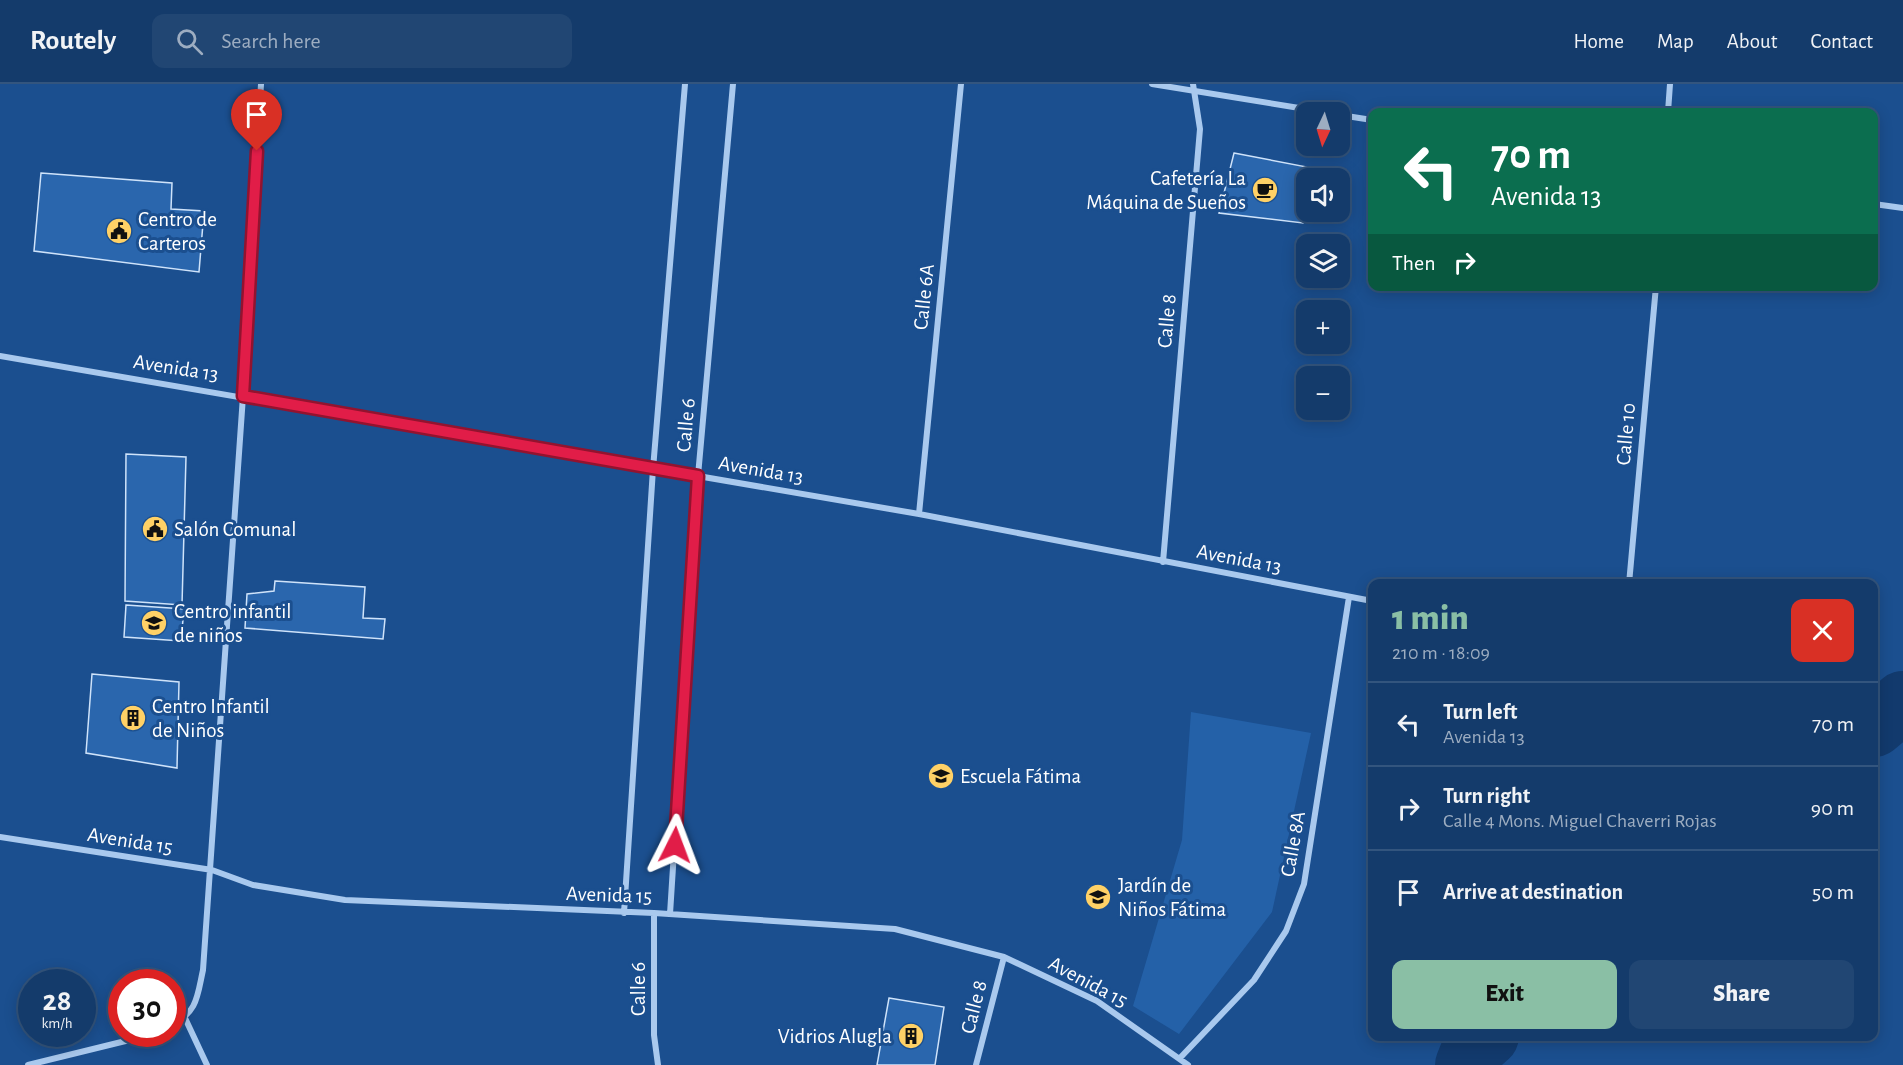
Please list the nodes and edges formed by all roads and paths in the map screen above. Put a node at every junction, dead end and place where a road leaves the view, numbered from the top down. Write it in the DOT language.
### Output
graph roads {
  1 [pos="261,84"];
  2 [pos="685,84"];
  3 [pos="733,84"];
  4 [pos="961,84"];
  5 [pos="1152,84"];
  6 [pos="1670,84"];
  7 [pos="1193,88"];
  8 [pos="1296,107"];
  9 [pos="1668,108"];
  10 [pos="1350,117"];
  11 [pos="1368,119"];
  12 [pos="1878,205"];
  13 [pos="1903,208"];
  14 [pos="1656,291"];
  15 [pos="0,356"];
  16 [pos="243,396"];
  17 [pos="653,469"];
  18 [pos="698,476"];
  19 [pos="919,514"];
  20 [pos="1162,562"];
  21 [pos="1629,579"];
  22 [pos="1349,597"];
  23 [pos="1368,601"];
  24 [pos="0,837"];
  25 [pos="212,870"];
  26 [pos="624,913"];
  27 [pos="654,913"];
  28 [pos="670,914"];
  29 [pos="1004,957"];
  30 [pos="186,1017"];
  31 [pos="186,1020"];
  32 [pos="108,1045"];
  33 [pos="1180,1058"];
  34 [pos="28,1065"];
  35 [pos="207,1065"];
  36 [pos="658,1065"];
  37 [pos="976,1065"];
  38 [pos="1188,1065"];
  1 -- 16 [label="street"];
  2 -- 17 [label="street, Calle 6"];
  3 -- 18 [label="street, Calle 6"];
  4 -- 19 [label="street, Calle 6A"];
  5 -- 7 [label="street"];
  6 -- 9 [label="street"];
  7 -- 8 [label="street"];
  7 -- 20 [label="street, Calle 8"];
  10 -- 11 [label="street"];
  12 -- 13 [label="street"];
  14 -- 21 [label="street, Calle 10"];
  15 -- 16 [label="street, Avenida 13"];
  16 -- 17 [label="street, Avenida 13"];
  16 -- 25 [label="street"];
  17 -- 18 [label="street, Avenida 13"];
  17 -- 26 [label="street, Calle 6"];
  18 -- 19 [label="street, Avenida 13"];
  18 -- 28 [label="street, Calle 6"];
  19 -- 20 [label="street, Avenida 13"];
  20 -- 22 [label="street, Avenida 13"];
  22 -- 23 [label="street, Avenida 13"];
  22 -- 33 [label="street, Calle 8A"];
  24 -- 25 [label="street, Avenida 15"];
  25 -- 26 [label="street, Avenida 15"];
  25 -- 30 [label="street"];
  26 -- 27 [label="street, Avenida 15"];
  27 -- 28 [label="street, Avenida 15"];
  27 -- 36 [label="street, Calle 6"];
  28 -- 29 [label="street, Avenida 15"];
  29 -- 33 [label="street, Avenida 15"];
  29 -- 37 [label="street, Calle 8"];
  31 -- 35 [label="street"];
  32 -- 34 [label="street"];
  33 -- 38 [label="street, Avenida 15"];
}
